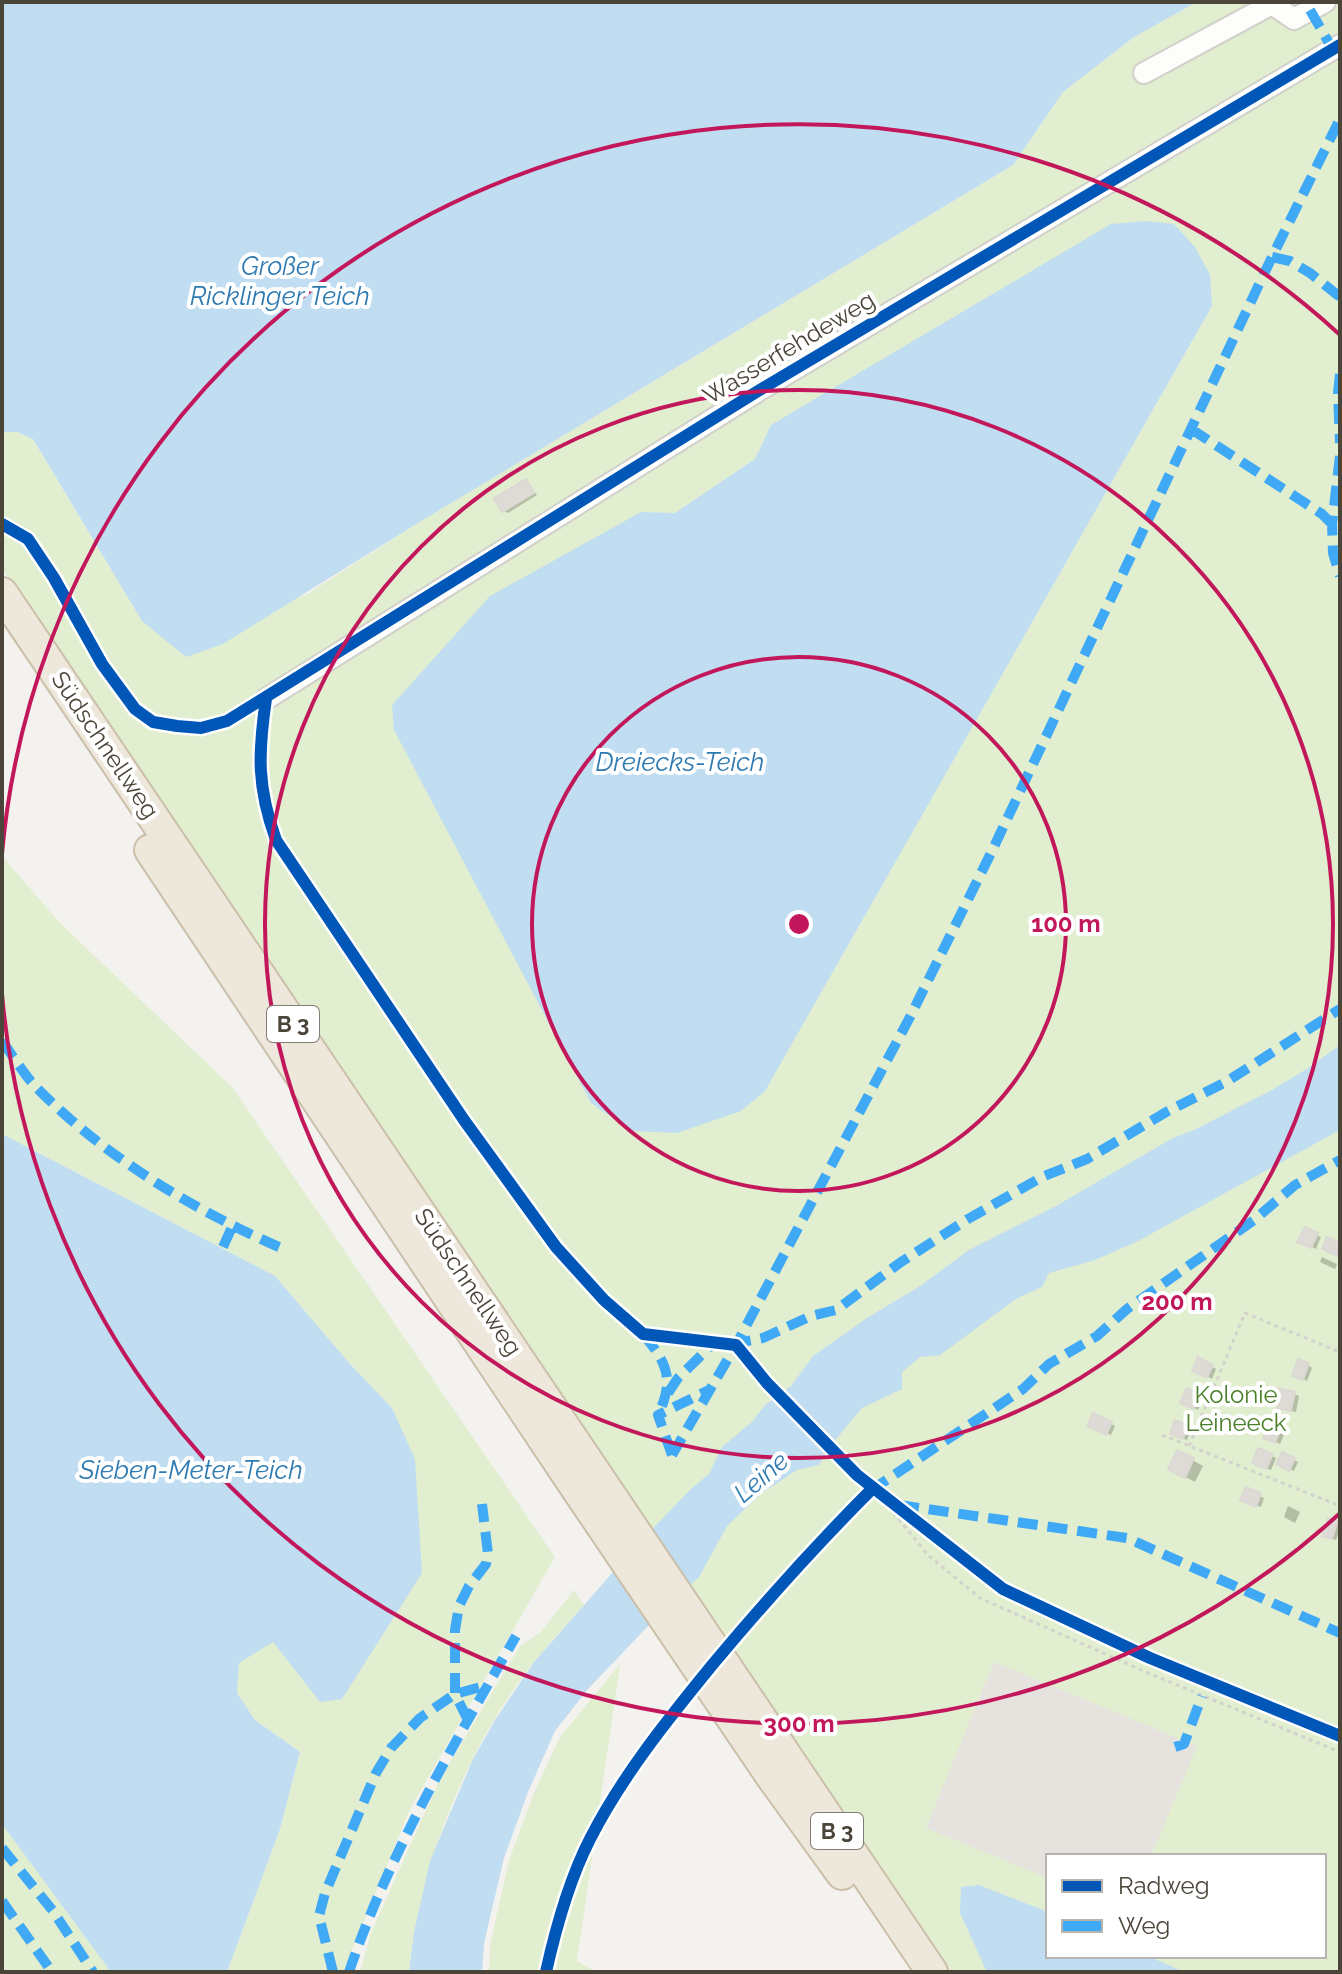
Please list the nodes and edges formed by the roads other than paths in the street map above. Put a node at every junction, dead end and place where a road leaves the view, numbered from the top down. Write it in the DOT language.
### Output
graph roads {
  1 [pos="1325,2"];
  2 [pos="1340,45"];
  3 [pos="1144,73"];
  4 [pos="2,593"];
  5 [pos="2,628"];
  6 [pos="266,699"];
  7 [pos="577,1467"];
  8 [pos="735,1701"];
  9 [pos="914,1972"];
  10 [pos="932,1972"];
  1 -- 3 [label="lane"];
  2 -- 6 [label="lane, Wasserfehdeweg"];
  4 -- 7 [label="highway, Südschnellweg / B 3"];
  5 -- 7 [label="highway, Südschnellweg / B 3"];
  7 -- 8 [label="highway, Südschnellweg / B 3"];
  8 -- 9 [label="highway, Südschnellweg / B 3"];
  8 -- 10 [label="highway, Südschnellweg / B 3"];
}
